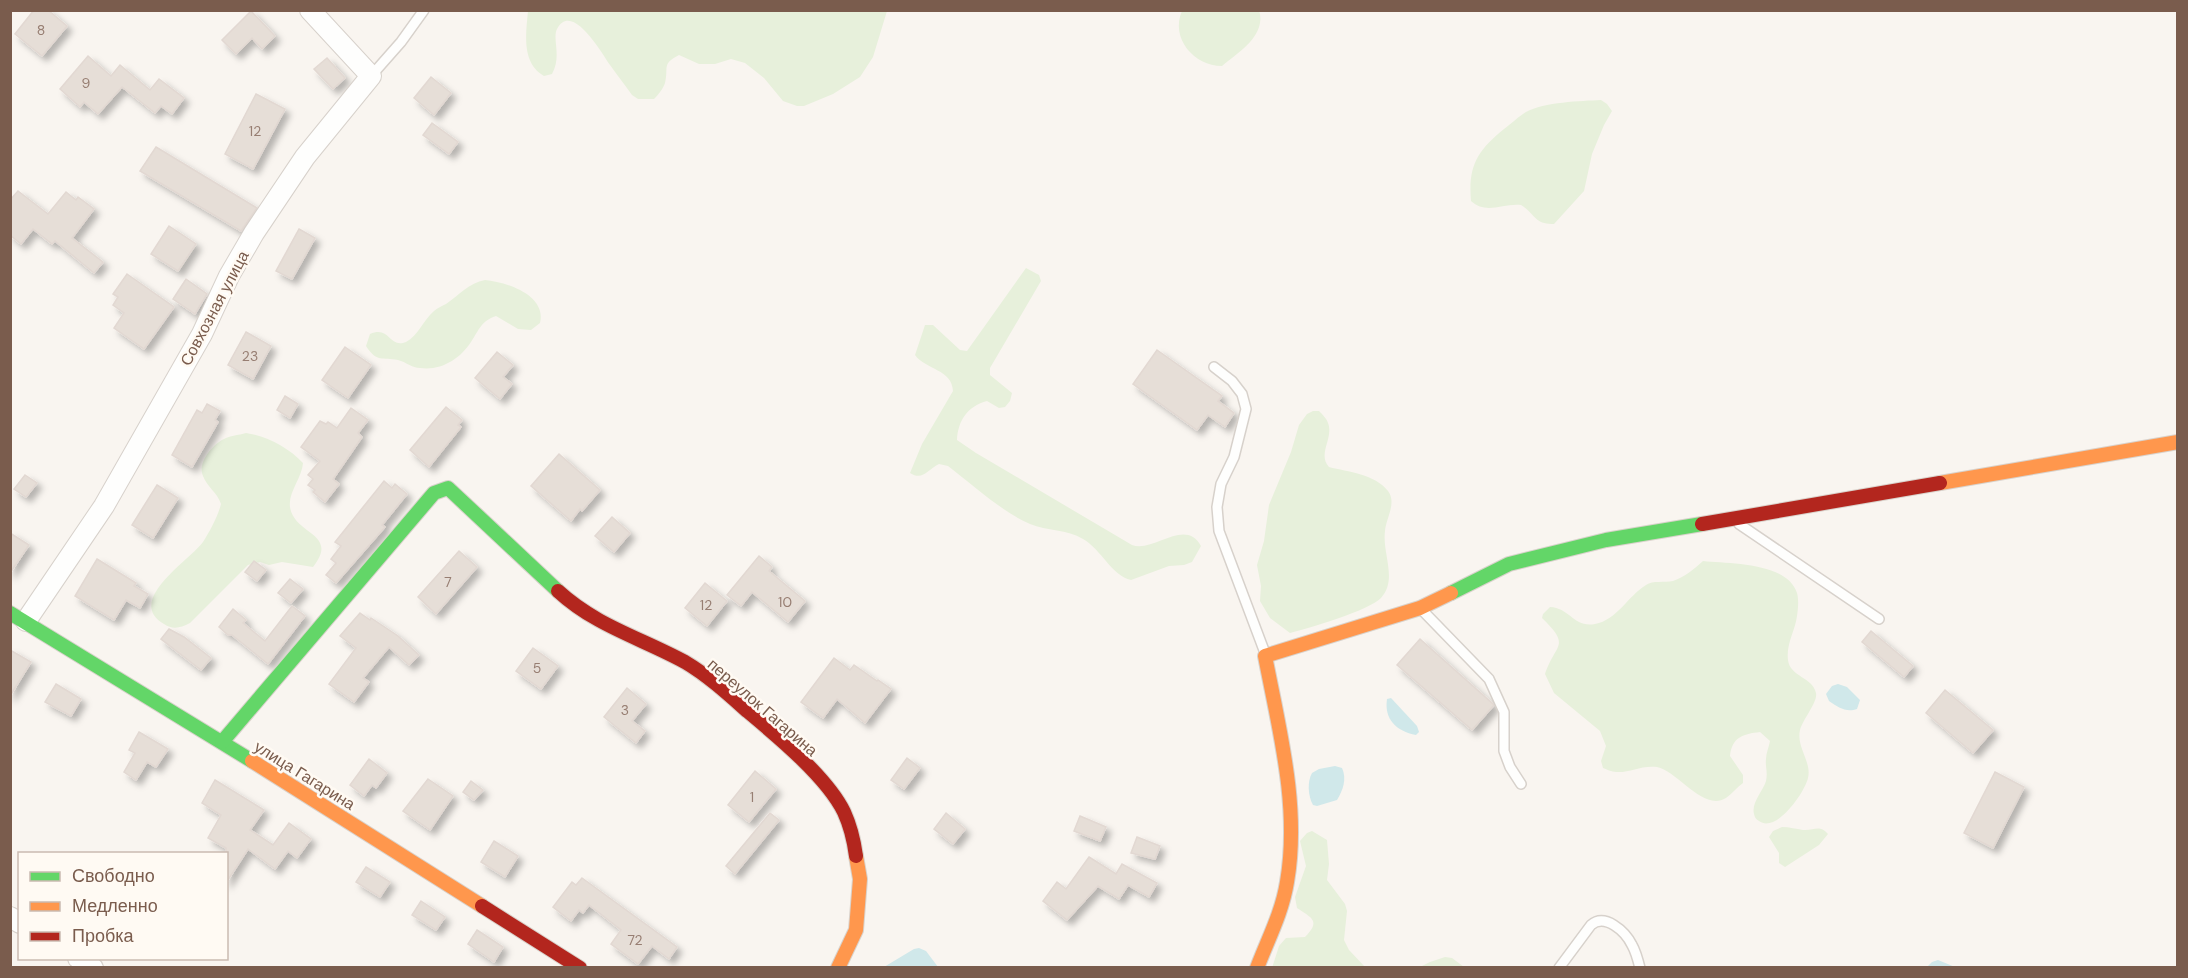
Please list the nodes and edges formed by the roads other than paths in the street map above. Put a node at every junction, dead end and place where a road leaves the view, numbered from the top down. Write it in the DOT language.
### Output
graph roads {
  1 [pos="309,10"];
  2 [pos="424,10"];
  3 [pos="371,76"];
  4 [pos="1214,367"];
  5 [pos="2178,442"];
  6 [pos="1732,519"];
  7 [pos="1420,609"];
  8 [pos="18,617"];
  9 [pos="1879,619"];
  10 [pos="1265,656"];
  11 [pos="222,742"];
  12 [pos="1521,784"];
  13 [pos="580,968"];
  14 [pos="838,968"];
  15 [pos="1257,968"];
  16 [pos="1559,968"];
  17 [pos="1640,968"];
  1 -- 3 [label="street"];
  2 -- 3 [label="lane, Совхозная улица"];
  3 -- 8 [label="street, Совхозная улица"];
  4 -- 10 [label="lane"];
  5 -- 6 [label="street"];
  6 -- 7 [label="street"];
  6 -- 9 [label="lane"];
  7 -- 10 [label="street"];
  7 -- 12 [label="lane"];
  8 -- 11 [label="street, улица Гагарина"];
  10 -- 15 [label="street"];
  11 -- 13 [label="street, улица Гагарина"];
  11 -- 14 [label="street, переулок Гагарина"];
  16 -- 17 [label="lane"];
}
